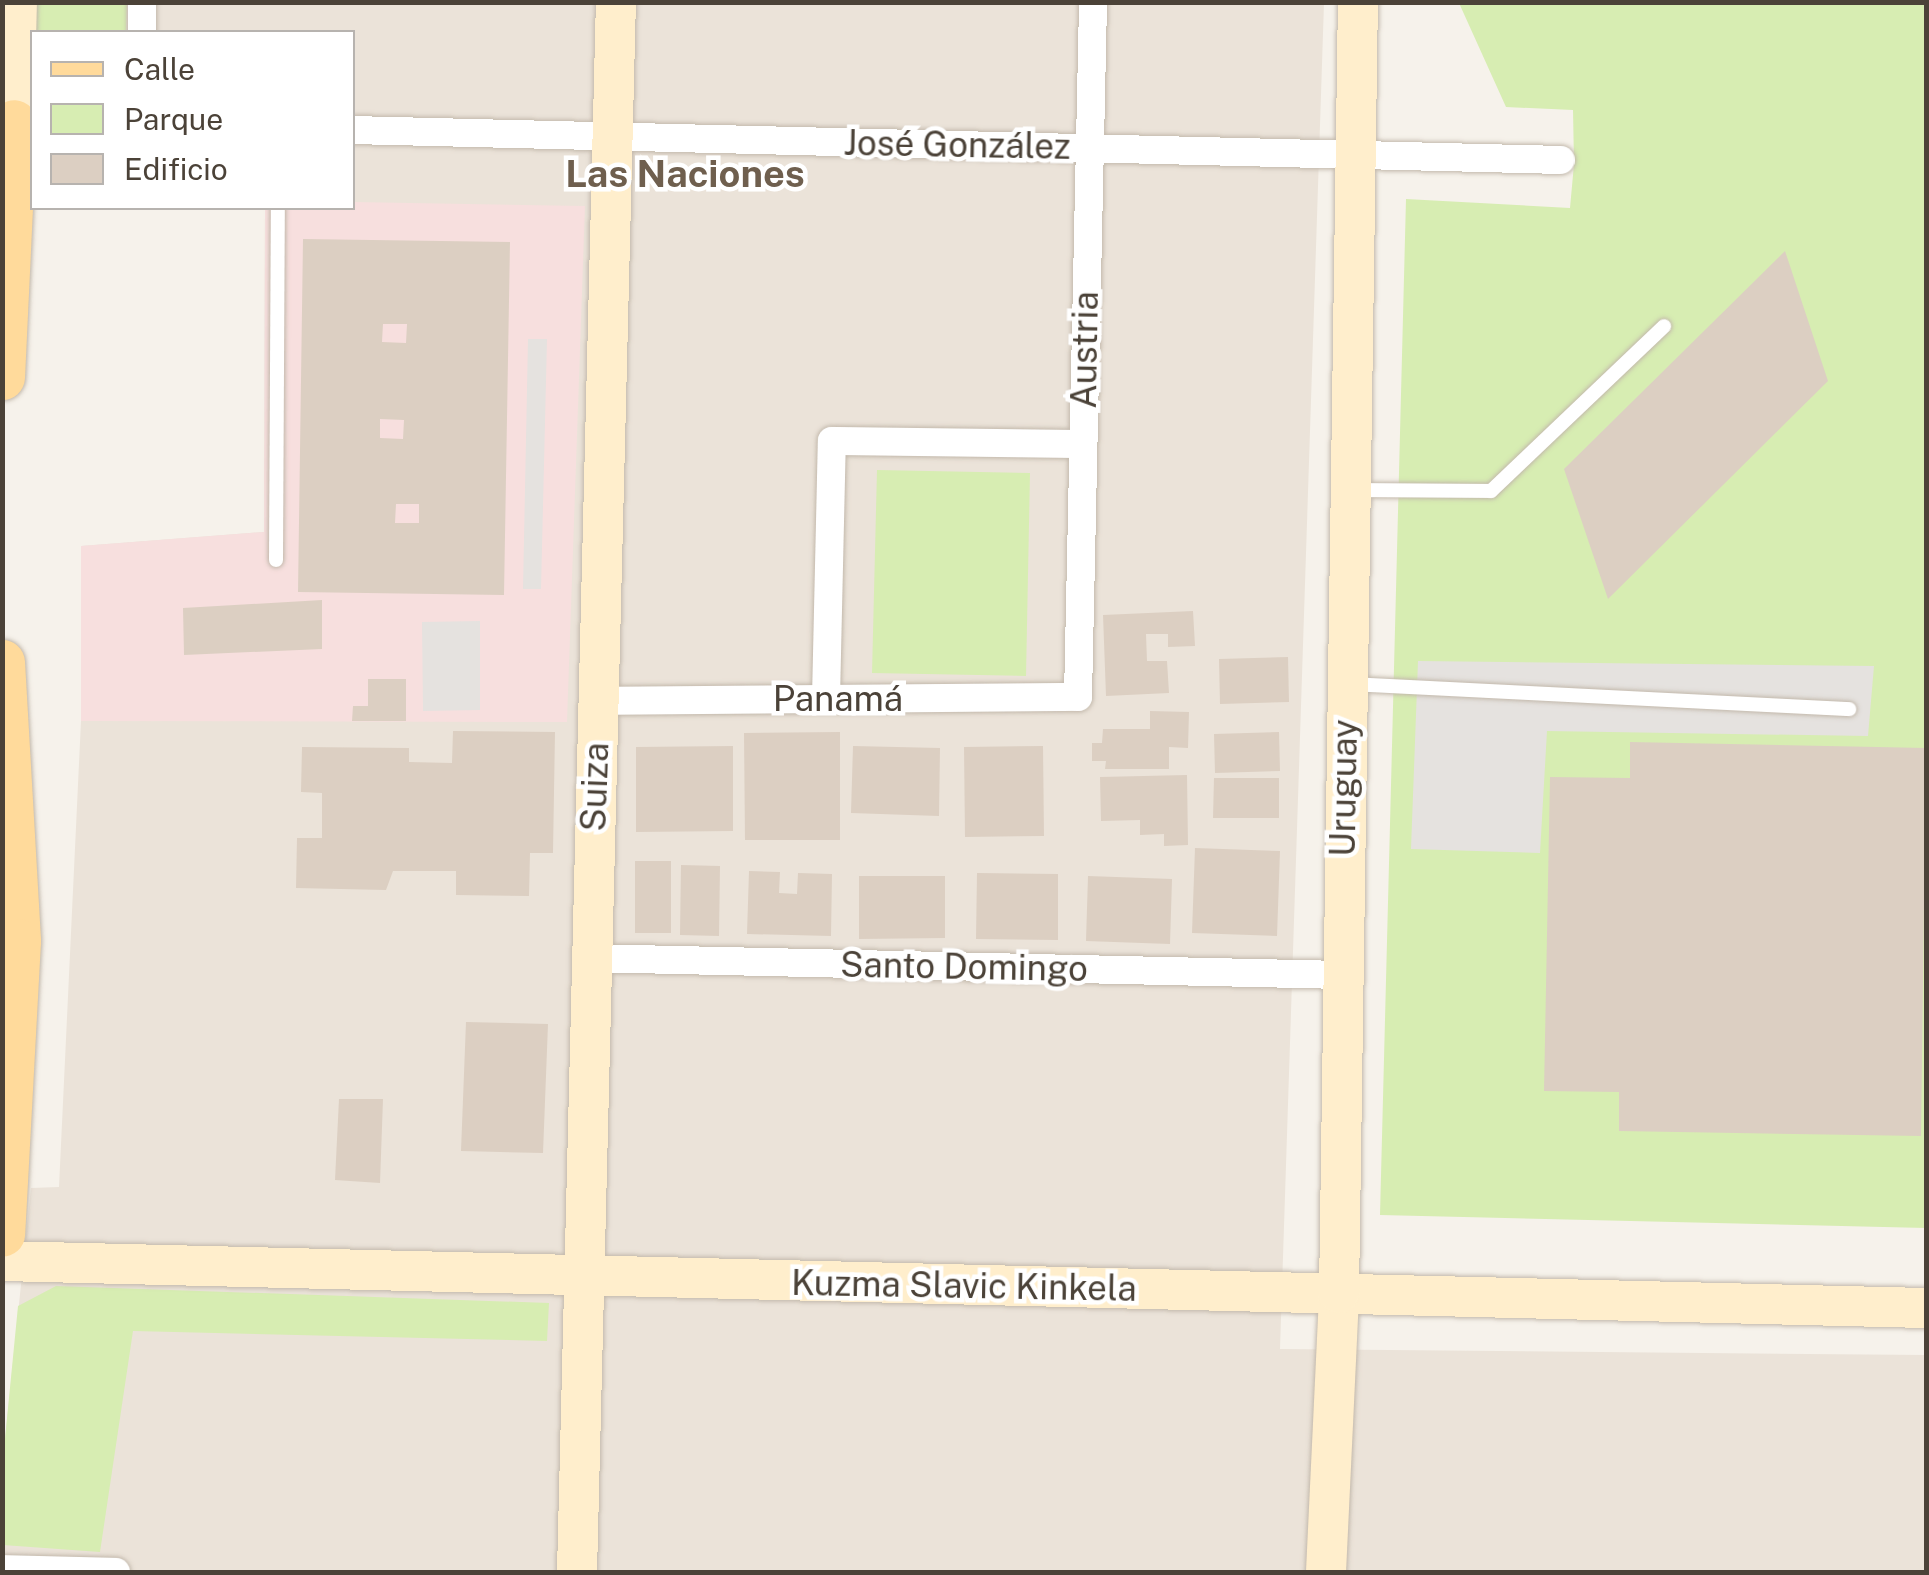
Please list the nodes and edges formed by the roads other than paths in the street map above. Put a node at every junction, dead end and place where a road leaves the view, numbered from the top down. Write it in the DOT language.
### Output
graph roads {
  1 [pos="17,2"];
  2 [pos="142,2"];
  3 [pos="616,2"];
  4 [pos="1092,2"];
  5 [pos="1358,2"];
  6 [pos="142,30"];
  7 [pos="23,122"];
  8 [pos="355,130"];
  9 [pos="612,137"];
  10 [pos="1090,148"];
  11 [pos="1354,155"];
  12 [pos="1561,160"];
  13 [pos="278,210"];
  14 [pos="1664,326"];
  15 [pos="2,378"];
  16 [pos="1083,444"];
  17 [pos="1349,490"];
  18 [pos="276,560"];
  19 [pos="2,662"];
  20 [pos="1346,684"];
  21 [pos="826,698"];
  22 [pos="1078,698"];
  23 [pos="598,701"];
  24 [pos="1848,710"];
  25 [pos="588,958"];
  26 [pos="1340,975"];
  27 [pos="2,1234"];
  28 [pos="2,1261"];
  29 [pos="585,1280"];
  30 [pos="1338,1293"];
  31 [pos="1926,1308"];
  32 [pos="2,1569"];
  33 [pos="116,1572"];
  34 [pos="577,1572"];
  35 [pos="1326,1572"];
  1 -- 7 [label="street"];
  2 -- 6 [label="street"];
  3 -- 9 [label="street, Suiza"];
  4 -- 10 [label="street, Austria"];
  5 -- 11 [label="street, Uruguay"];
  7 -- 15 [label="main road"];
  8 -- 9 [label="street, José González"];
  9 -- 10 [label="street, José González"];
  9 -- 23 [label="street, Suiza"];
  10 -- 11 [label="street, José González"];
  10 -- 16 [label="street, Austria"];
  11 -- 12 [label="street, José González"];
  11 -- 17 [label="street, Uruguay"];
  13 -- 18 [label="lane"];
  14 -- 17 [label="lane"];
  16 -- 21 [label="street"];
  16 -- 22 [label="street, Austria"];
  17 -- 20 [label="street, Uruguay"];
  19 -- 27 [label="main road"];
  20 -- 24 [label="lane"];
  20 -- 26 [label="street, Uruguay"];
  21 -- 22 [label="street, Panamá"];
  21 -- 23 [label="street, Panamá"];
  23 -- 25 [label="street, Suiza"];
  25 -- 26 [label="street, Santo Domingo"];
  25 -- 29 [label="street, Suiza"];
  26 -- 30 [label="street, Uruguay"];
  28 -- 29 [label="street, Kuzma Slavic Kinkela"];
  29 -- 30 [label="street, Kuzma Slavic Kinkela"];
  29 -- 34 [label="street, Suiza"];
  30 -- 31 [label="street, Kuzma Slavic Kinkela"];
  30 -- 35 [label="street, Uruguay"];
  32 -- 33 [label="street"];
}
